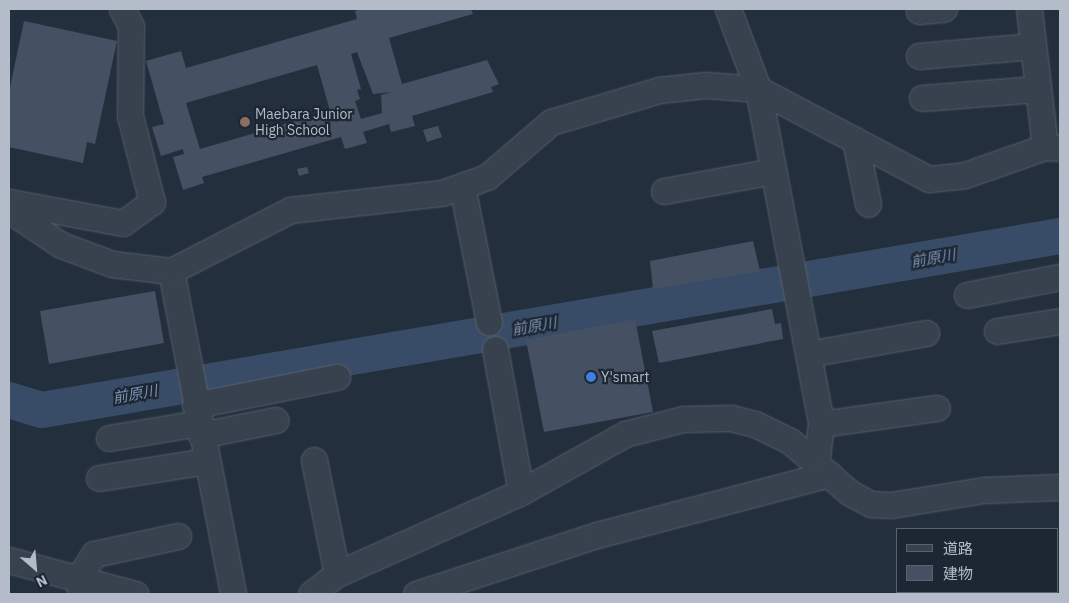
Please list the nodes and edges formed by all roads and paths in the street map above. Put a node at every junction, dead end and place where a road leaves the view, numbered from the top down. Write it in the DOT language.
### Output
graph roads {
  1 [pos="122,9"];
  2 [pos="728,9"];
  3 [pos="944,9"];
  4 [pos="1029,9"];
  5 [pos="919,11"];
  6 [pos="1033,46"];
  7 [pos="919,56"];
  8 [pos="758,89"];
  9 [pos="1038,89"];
  10 [pos="922,98"];
  11 [pos="856,140"];
  12 [pos="1052,148"];
  13 [pos="773,172"];
  14 [pos="462,186"];
  15 [pos="664,191"];
  16 [pos="868,204"];
  17 [pos="10,214"];
  18 [pos="171,271"];
  19 [pos="1060,278"];
  20 [pos="967,295"];
  21 [pos="1060,320"];
  22 [pos="489,322"];
  23 [pos="997,331"];
  24 [pos="926,333"];
  25 [pos="494,349"];
  26 [pos="808,354"];
  27 [pos="337,377"];
  28 [pos="195,407"];
  29 [pos="937,408"];
  30 [pos="276,420"];
  31 [pos="821,424"];
  32 [pos="109,438"];
  33 [pos="314,460"];
  34 [pos="206,461"];
  35 [pos="822,468"];
  36 [pos="99,478"];
  37 [pos="1060,487"];
  38 [pos="521,492"];
  39 [pos="178,536"];
  40 [pos="9,560"];
  41 [pos="336,574"];
  42 [pos="80,585"];
  43 [pos="135,594"];
  44 [pos="233,594"];
  45 [pos="311,594"];
  46 [pos="416,594"];
  1 -- 17 [label="street"];
  2 -- 8 [label="street"];
  3 -- 5 [label="street"];
  4 -- 6 [label="street"];
  6 -- 7 [label="street"];
  6 -- 9 [label="street"];
  8 -- 11 [label="street"];
  8 -- 13 [label="street"];
  8 -- 14 [label="street"];
  9 -- 10 [label="street"];
  9 -- 12 [label="street"];
  11 -- 12 [label="street"];
  11 -- 16 [label="street"];
  13 -- 15 [label="street"];
  13 -- 26 [label="street"];
  14 -- 18 [label="street"];
  14 -- 22 [label="street"];
  17 -- 18 [label="street"];
  18 -- 28 [label="street"];
  19 -- 20 [label="street"];
  21 -- 23 [label="street"];
  24 -- 26 [label="street"];
  25 -- 38 [label="street"];
  26 -- 31 [label="street"];
  27 -- 28 [label="street"];
  28 -- 30 [label="street"];
  28 -- 32 [label="street"];
  28 -- 34 [label="street"];
  29 -- 31 [label="street"];
  31 -- 35 [label="street"];
  33 -- 41 [label="street"];
  34 -- 36 [label="street"];
  34 -- 44 [label="street"];
  35 -- 37 [label="street"];
  35 -- 38 [label="street"];
  35 -- 46 [label="street"];
  38 -- 41 [label="street"];
  39 -- 42 [label="street"];
  40 -- 42 [label="street"];
  41 -- 45 [label="street"];
  42 -- 43 [label="street"];
}
